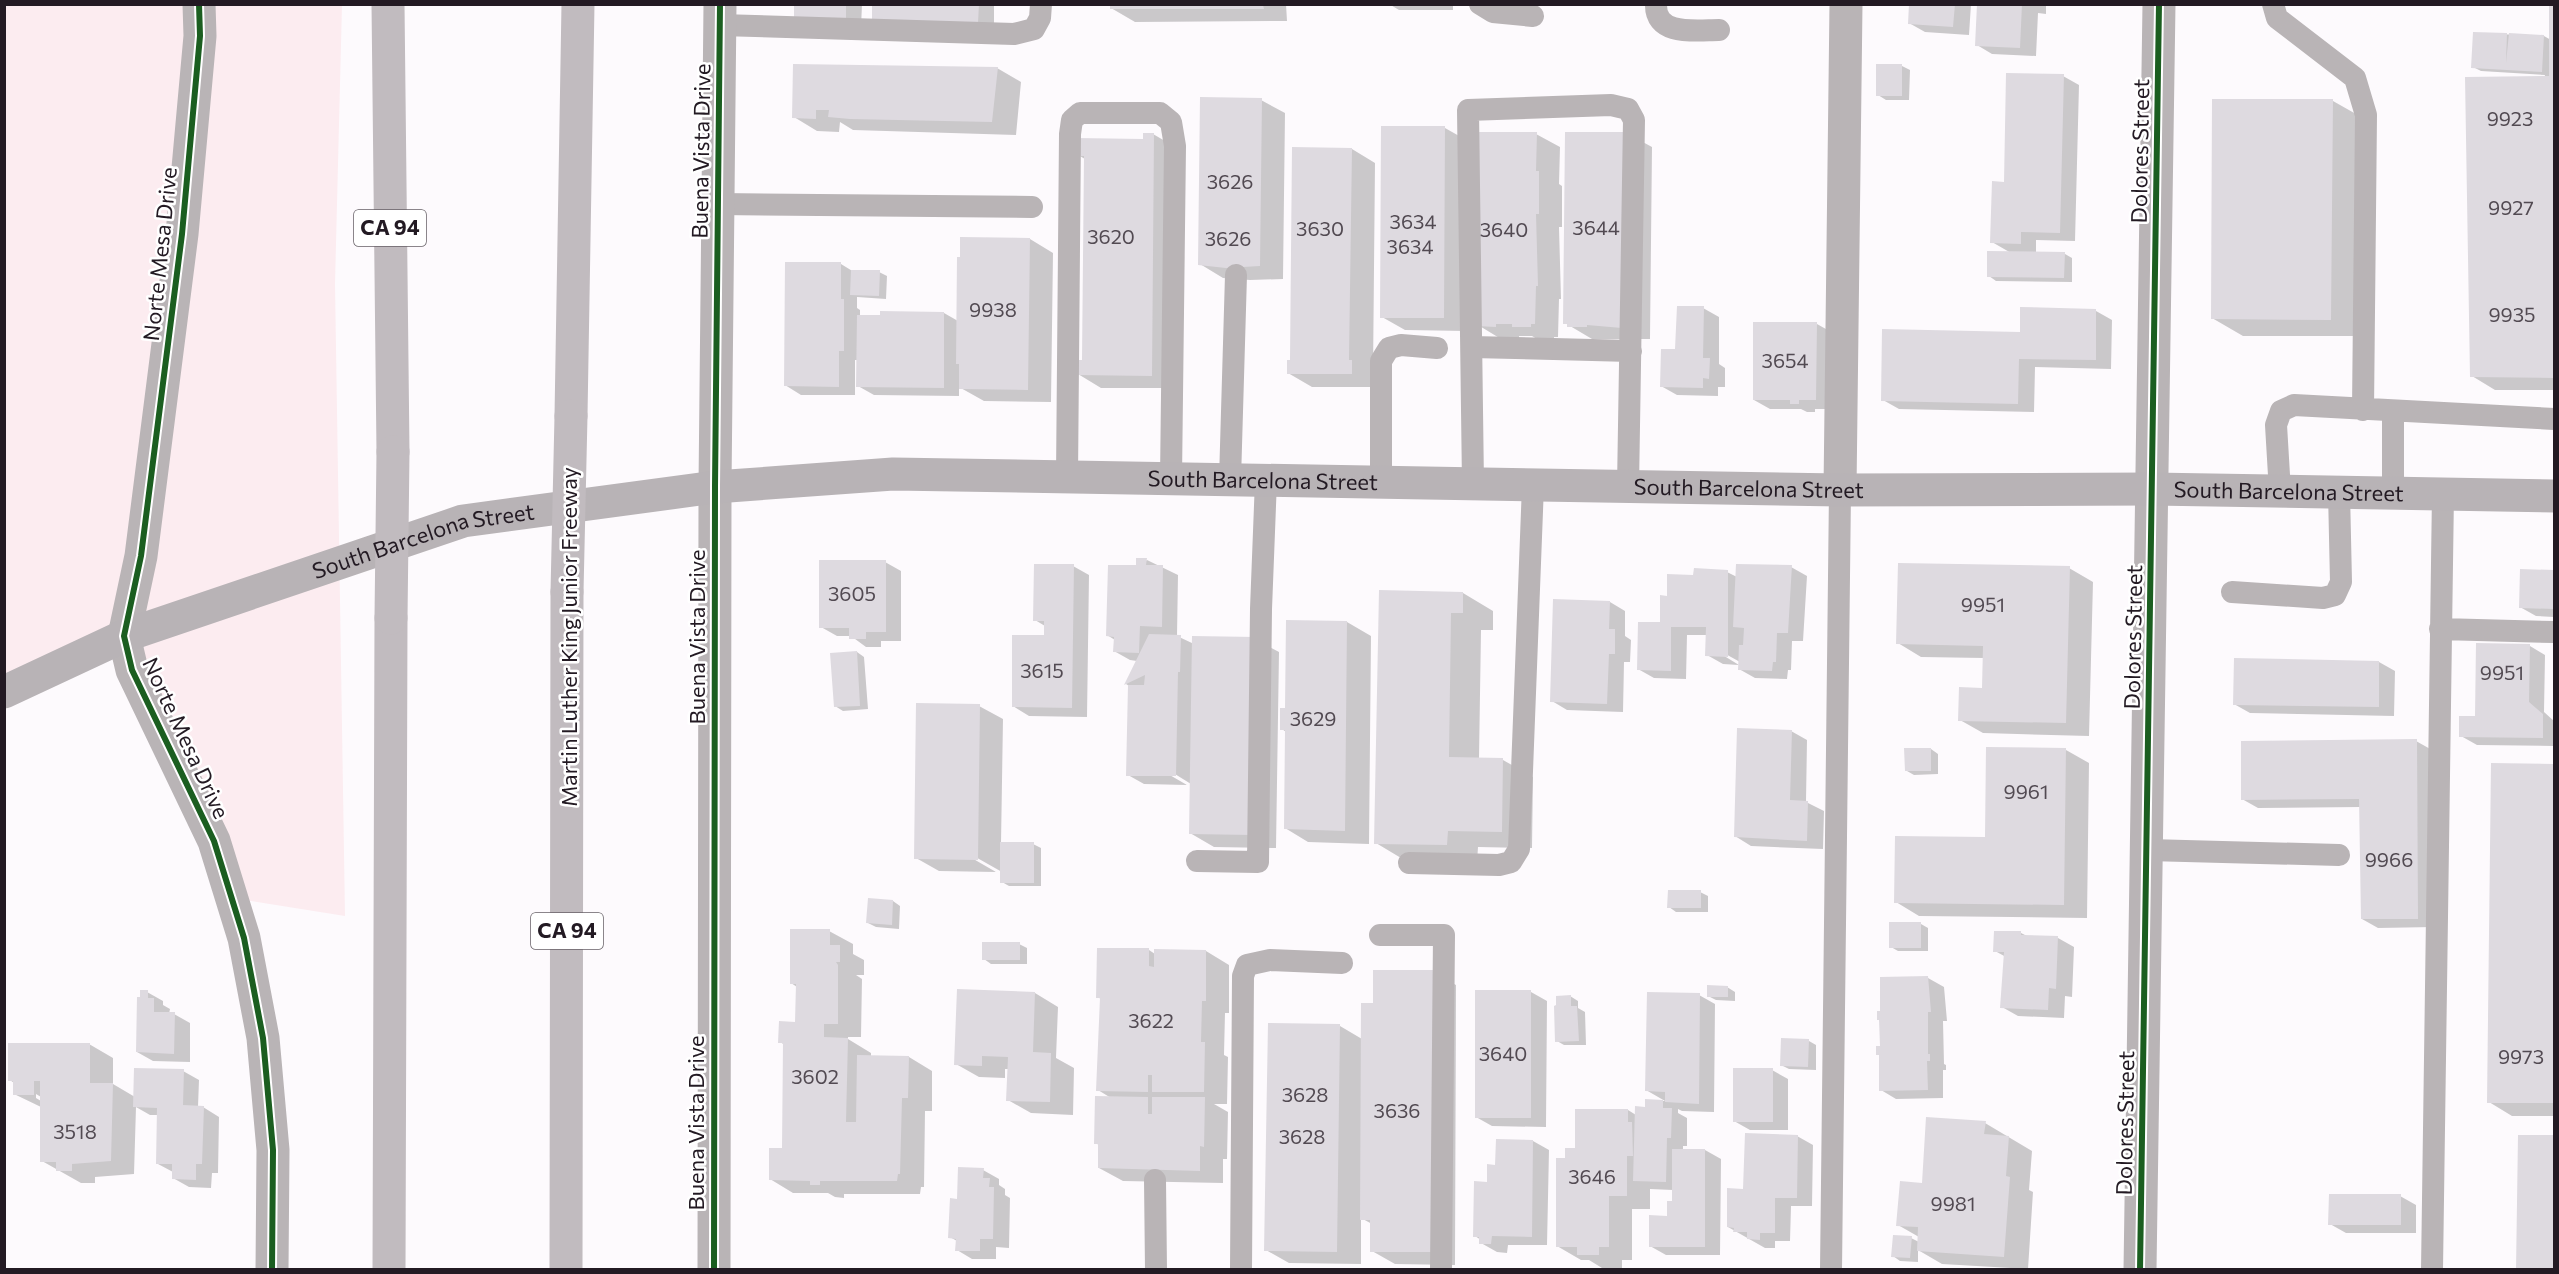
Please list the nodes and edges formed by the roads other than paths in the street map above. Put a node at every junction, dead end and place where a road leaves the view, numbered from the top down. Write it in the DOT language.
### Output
graph roads {
  1 [pos="199,4"];
  2 [pos="388,4"];
  3 [pos="578,4"];
  4 [pos="1041,4"];
  5 [pos="1480,4"];
  6 [pos="1656,4"];
  7 [pos="1846,4"];
  8 [pos="2159,4"];
  9 [pos="2273,4"];
  10 [pos="720,15"];
  11 [pos="1533,16"];
  12 [pos="1719,30"];
  13 [pos="718,204"];
  14 [pos="1032,207"];
  15 [pos="1236,275"];
  16 [pos="1472,347"];
  17 [pos="1437,348"];
  18 [pos="1631,351"];
  19 [pos="2363,410"];
  20 [pos="2393,412"];
  21 [pos="2554,419"];
  22 [pos="1067,477"];
  23 [pos="1171,479"];
  24 [pos="1230,480"];
  25 [pos="1266,480"];
  26 [pos="1381,482"];
  27 [pos="1473,484"];
  28 [pos="1533,485"];
  29 [pos="715,487"];
  30 [pos="1628,487"];
  31 [pos="2152,489"];
  32 [pos="1840,490"];
  33 [pos="2280,492"];
  34 [pos="2340,492"];
  35 [pos="2393,493"];
  36 [pos="2443,493"];
  37 [pos="2554,496"];
  38 [pos="2232,592"];
  39 [pos="2440,629"];
  40 [pos="2554,632"];
  41 [pos="124,636"];
  42 [pos="4,692"];
  43 [pos="2148,850"];
  44 [pos="2340,855"];
  45 [pos="1197,861"];
  46 [pos="1409,863"];
  47 [pos="1380,935"];
  48 [pos="1342,963"];
  49 [pos="1155,1180"];
  50 [pos="272,1269"];
  51 [pos="389,1269"];
  52 [pos="566,1269"];
  53 [pos="714,1269"];
  54 [pos="1156,1269"];
  55 [pos="1241,1269"];
  56 [pos="1441,1269"];
  57 [pos="1831,1269"];
  58 [pos="2140,1269"];
  59 [pos="2432,1269"];
  1 -- 41 [label="street, Norte Mesa Drive"];
  2 -- 51 [label="highway, CA 94, bridge"];
  3 -- 52 [label="highway, Martin Luther King Junior Freeway / CA 94, bridge"];
  4 -- 10 [label="lane"];
  5 -- 11 [label="lane"];
  6 -- 12 [label="lane"];
  7 -- 32 [label="street"];
  8 -- 31 [label="street, Dolores Street"];
  9 -- 19 [label="lane"];
  10 -- 13 [label="street, Buena Vista Drive"];
  13 -- 14 [label="lane"];
  13 -- 29 [label="street, Buena Vista Drive"];
  15 -- 24 [label="lane"];
  16 -- 18 [label="lane"];
  16 -- 18 [label="lane"];
  16 -- 27 [label="lane"];
  17 -- 26 [label="lane"];
  18 -- 30 [label="lane"];
  19 -- 20 [label="lane"];
  19 -- 33 [label="lane"];
  20 -- 21 [label="lane"];
  20 -- 35 [label="lane"];
  22 -- 23 [label="main road, South Barcelona Street"];
  22 -- 23 [label="lane"];
  22 -- 29 [label="main road, South Barcelona Street"];
  23 -- 24 [label="main road, South Barcelona Street"];
  24 -- 25 [label="main road, South Barcelona Street"];
  25 -- 26 [label="main road, South Barcelona Street"];
  25 -- 45 [label="lane"];
  26 -- 27 [label="main road, South Barcelona Street"];
  27 -- 28 [label="main road, South Barcelona Street"];
  28 -- 30 [label="main road, South Barcelona Street"];
  28 -- 46 [label="lane"];
  29 -- 41 [label="main road, South Barcelona Street"];
  29 -- 53 [label="street, Buena Vista Drive"];
  30 -- 32 [label="main road, South Barcelona Street"];
  31 -- 32 [label="main road, South Barcelona Street"];
  31 -- 33 [label="main road, South Barcelona Street"];
  31 -- 43 [label="street, Dolores Street"];
  32 -- 57 [label="lane"];
  33 -- 34 [label="main road, South Barcelona Street"];
  34 -- 35 [label="main road, South Barcelona Street"];
  34 -- 38 [label="lane"];
  35 -- 36 [label="main road, South Barcelona Street"];
  36 -- 37 [label="main road, South Barcelona Street"];
  36 -- 39 [label="lane"];
  39 -- 40 [label="lane"];
  39 -- 59 [label="lane"];
  41 -- 42 [label="main road, South Barcelona Street"];
  41 -- 50 [label="street, Norte Mesa Drive"];
  43 -- 44 [label="lane"];
  43 -- 58 [label="street, Dolores Street"];
  47 -- 56 [label="lane"];
  48 -- 55 [label="lane"];
  49 -- 54 [label="lane"];
}
